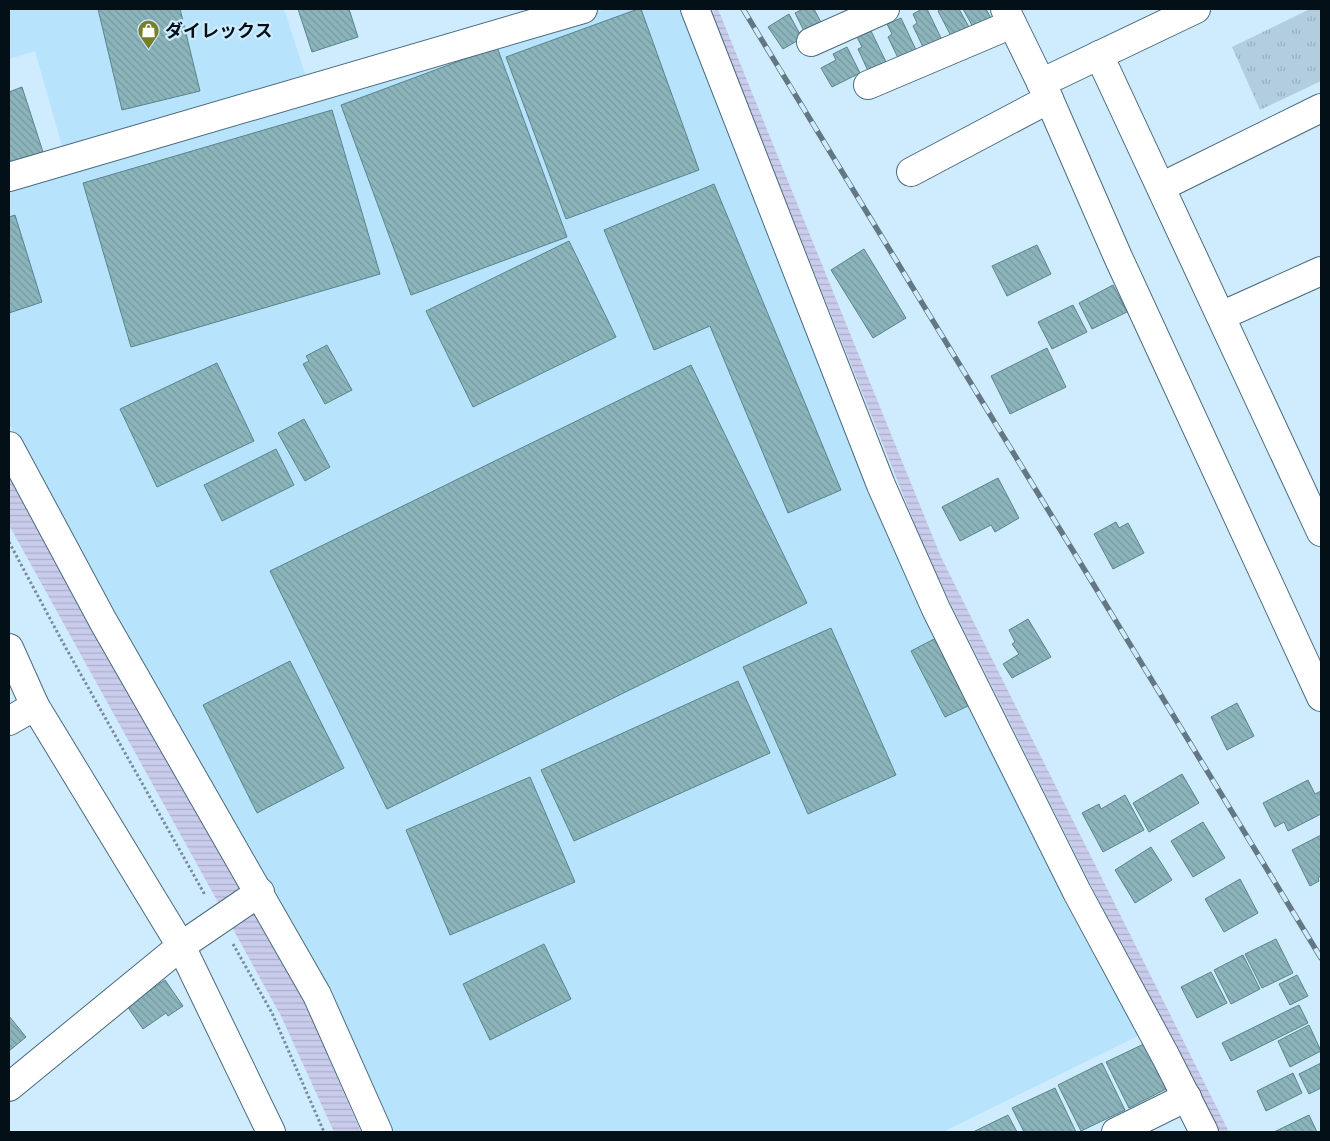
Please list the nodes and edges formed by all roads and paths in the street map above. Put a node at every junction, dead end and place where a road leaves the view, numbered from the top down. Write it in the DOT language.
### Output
graph roads {
  1 [pos="583,9"];
  2 [pos="695,9"];
  3 [pos="884,9"];
  4 [pos="1196,9"];
  5 [pos="1008,16"];
  6 [pos="811,42"];
  7 [pos="1100,55"];
  8 [pos="868,84"];
  9 [pos="1045,91"];
  10 [pos="1321,108"];
  11 [pos="911,172"];
  12 [pos="9,177"];
  13 [pos="1161,187"];
  14 [pos="1321,271"];
  15 [pos="1221,316"];
  16 [pos="9,446"];
  17 [pos="1321,532"];
  18 [pos="9,542"];
  19 [pos="9,648"];
  20 [pos="1321,697"];
  21 [pos="35,706"];
  22 [pos="9,720"];
  23 [pos="254,896"];
  24 [pos="220,917"];
  25 [pos="181,946"];
  26 [pos="9,1088"];
  27 [pos="1187,1098"];
  28 [pos="1121,1131"];
  29 [pos="271,1132"];
  30 [pos="324,1132"];
  31 [pos="378,1132"];
  32 [pos="1204,1132"];
  1 -- 12 [label="street"];
  2 -- 27 [label="street"];
  3 -- 6 [label="street"];
  4 -- 7 [label="street"];
  5 -- 8 [label="street"];
  5 -- 9 [label="street"];
  7 -- 9 [label="street"];
  7 -- 13 [label="street"];
  9 -- 11 [label="street"];
  9 -- 20 [label="street"];
  10 -- 13 [label="street"];
  13 -- 15 [label="street"];
  14 -- 15 [label="street"];
  15 -- 17 [label="street"];
  16 -- 23 [label="street"];
  18 -- 24 [label="path"];
  19 -- 21 [label="street"];
  21 -- 22 [label="street"];
  21 -- 25 [label="street"];
  23 -- 24 [label="street"];
  23 -- 31 [label="street"];
  24 -- 25 [label="street"];
  24 -- 30 [label="path"];
  25 -- 26 [label="street"];
  25 -- 29 [label="street"];
  27 -- 28 [label="street"];
  27 -- 32 [label="street"];
}
